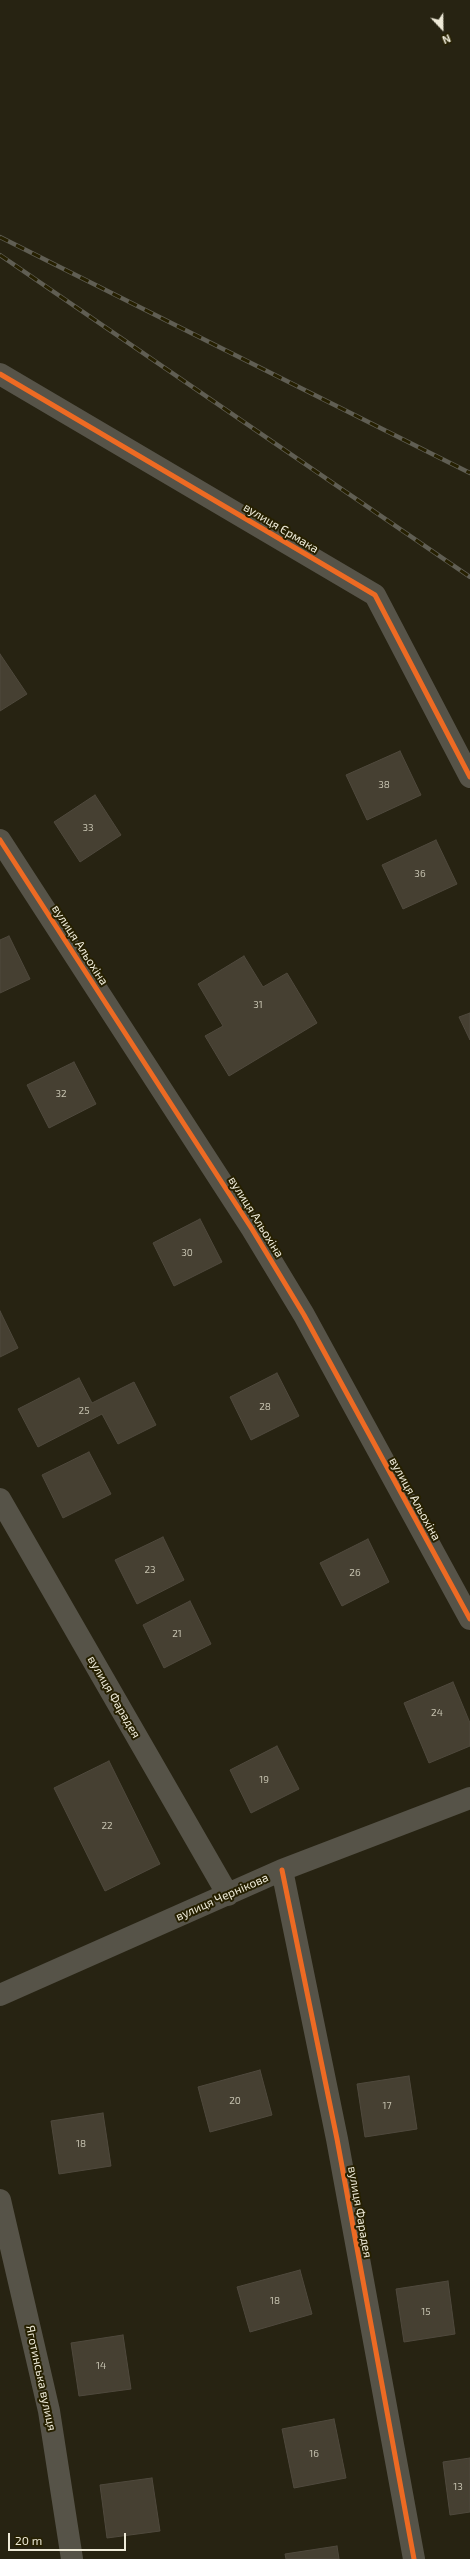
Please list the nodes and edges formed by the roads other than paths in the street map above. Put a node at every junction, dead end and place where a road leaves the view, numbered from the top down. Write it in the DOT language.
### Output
graph roads {
  1 [pos="0,374"];
  2 [pos="470,777"];
  3 [pos="0,840"];
  4 [pos="0,1499"];
  5 [pos="470,1620"];
  6 [pos="470,1798"];
  7 [pos="282,1870"];
  8 [pos="228,1895"];
  9 [pos="0,1995"];
  10 [pos="0,2200"];
  11 [pos="72,2559"];
  12 [pos="414,2559"];
  1 -- 2 [label="street, вулиця Єрмака"];
  3 -- 5 [label="street, вулиця Альохіна"];
  4 -- 8 [label="street, вулиця Фарадея"];
  6 -- 7 [label="street, вулиця Чернікова"];
  7 -- 8 [label="street, вулиця Чернікова"];
  7 -- 12 [label="street, вулиця Фарадея"];
  8 -- 9 [label="street, вулиця Чернікова"];
  10 -- 11 [label="street, Яготинська вулиця"];
}
